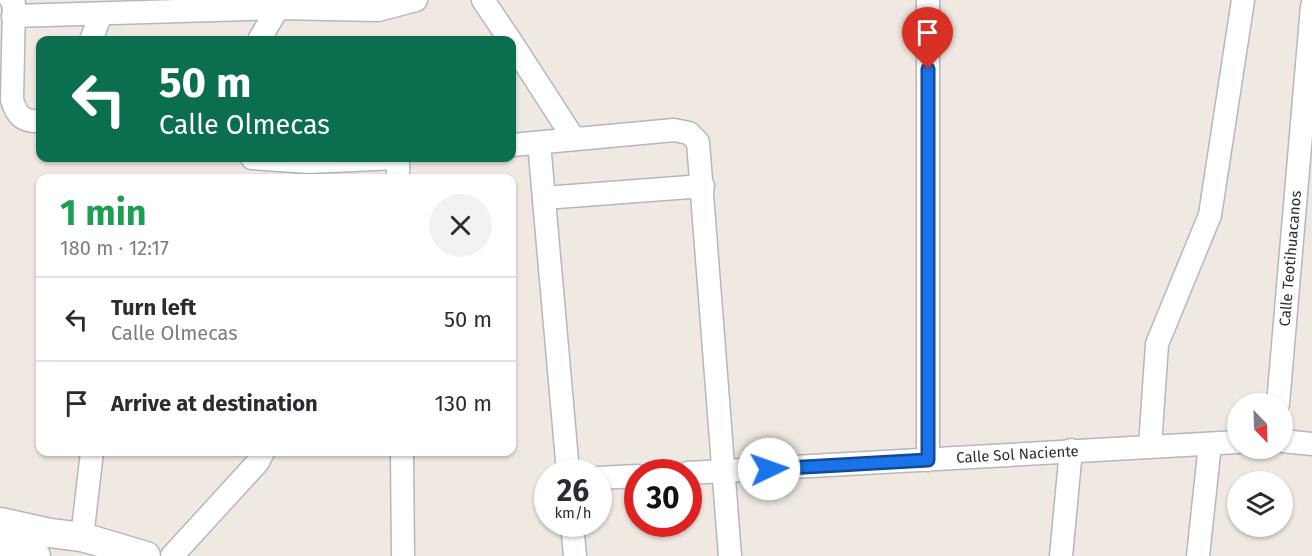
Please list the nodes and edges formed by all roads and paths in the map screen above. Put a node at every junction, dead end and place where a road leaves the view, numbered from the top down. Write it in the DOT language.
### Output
graph roads {
  1 [pos="416,0"];
  2 [pos="483,0"];
  3 [pos="928,0"];
  4 [pos="1243,0"];
  5 [pos="228,5"];
  6 [pos="1312,6"];
  7 [pos="12,8"];
  8 [pos="278,9"];
  9 [pos="101,14"];
  10 [pos="93,36"];
  11 [pos="261,36"];
  12 [pos="507,36"];
  13 [pos="516,50"];
  14 [pos="36,121"];
  15 [pos="574,139"];
  16 [pos="539,142"];
  17 [pos="516,145"];
  18 [pos="703,186"];
  19 [pos="544,198"];
  20 [pos="1279,393"];
  21 [pos="1293,442"];
  22 [pos="1227,443"];
  23 [pos="1210,444"];
  24 [pos="1312,444"];
  25 [pos="1150,446"];
  26 [pos="1071,450"];
  27 [pos="92,456"];
  28 [pos="261,456"];
  29 [pos="402,456"];
  30 [pos="567,459"];
  31 [pos="928,460"];
  32 [pos="723,471"];
  33 [pos="702,472"];
  34 [pos="0,522"];
  35 [pos="82,537"];
  36 [pos="573,537"];
  37 [pos="0,547"];
  38 [pos="44,548"];
  39 [pos="146,556"];
  40 [pos="171,556"];
  41 [pos="403,556"];
  42 [pos="575,556"];
  43 [pos="730,556"];
  44 [pos="1061,556"];
  45 [pos="1198,556"];
  1 -- 8 [label="street"];
  2 -- 12 [label="street"];
  3 -- 31 [label="street"];
  4 -- 25 [label="street"];
  5 -- 8 [label="street"];
  5 -- 9 [label="street"];
  6 -- 20 [label="street, Calle Teotihuacanos"];
  7 -- 9 [label="street"];
  7 -- 14 [label="street"];
  8 -- 11 [label="street"];
  9 -- 10 [label="street"];
  13 -- 15 [label="street"];
  15 -- 16 [label="street"];
  15 -- 18 [label="street"];
  16 -- 17 [label="street"];
  16 -- 19 [label="street"];
  18 -- 19 [label="street"];
  18 -- 32 [label="street"];
  19 -- 30 [label="street"];
  21 -- 24 [label="street"];
  22 -- 23 [label="street, Calle Sol Naciente"];
  23 -- 25 [label="street, Calle Sol Naciente"];
  23 -- 45 [label="street"];
  25 -- 26 [label="street, Calle Sol Naciente"];
  26 -- 31 [label="street, Calle Sol Naciente"];
  26 -- 44 [label="street"];
  27 -- 35 [label="street"];
  28 -- 40 [label="street"];
  29 -- 41 [label="street"];
  31 -- 32 [label="street, Calle Sol Naciente"];
  32 -- 33 [label="street, Calle Sol Naciente"];
  32 -- 43 [label="street"];
  34 -- 38 [label="street"];
  35 -- 38 [label="street"];
  35 -- 39 [label="street"];
  36 -- 42 [label="street"];
  37 -- 38 [label="street"];
}
